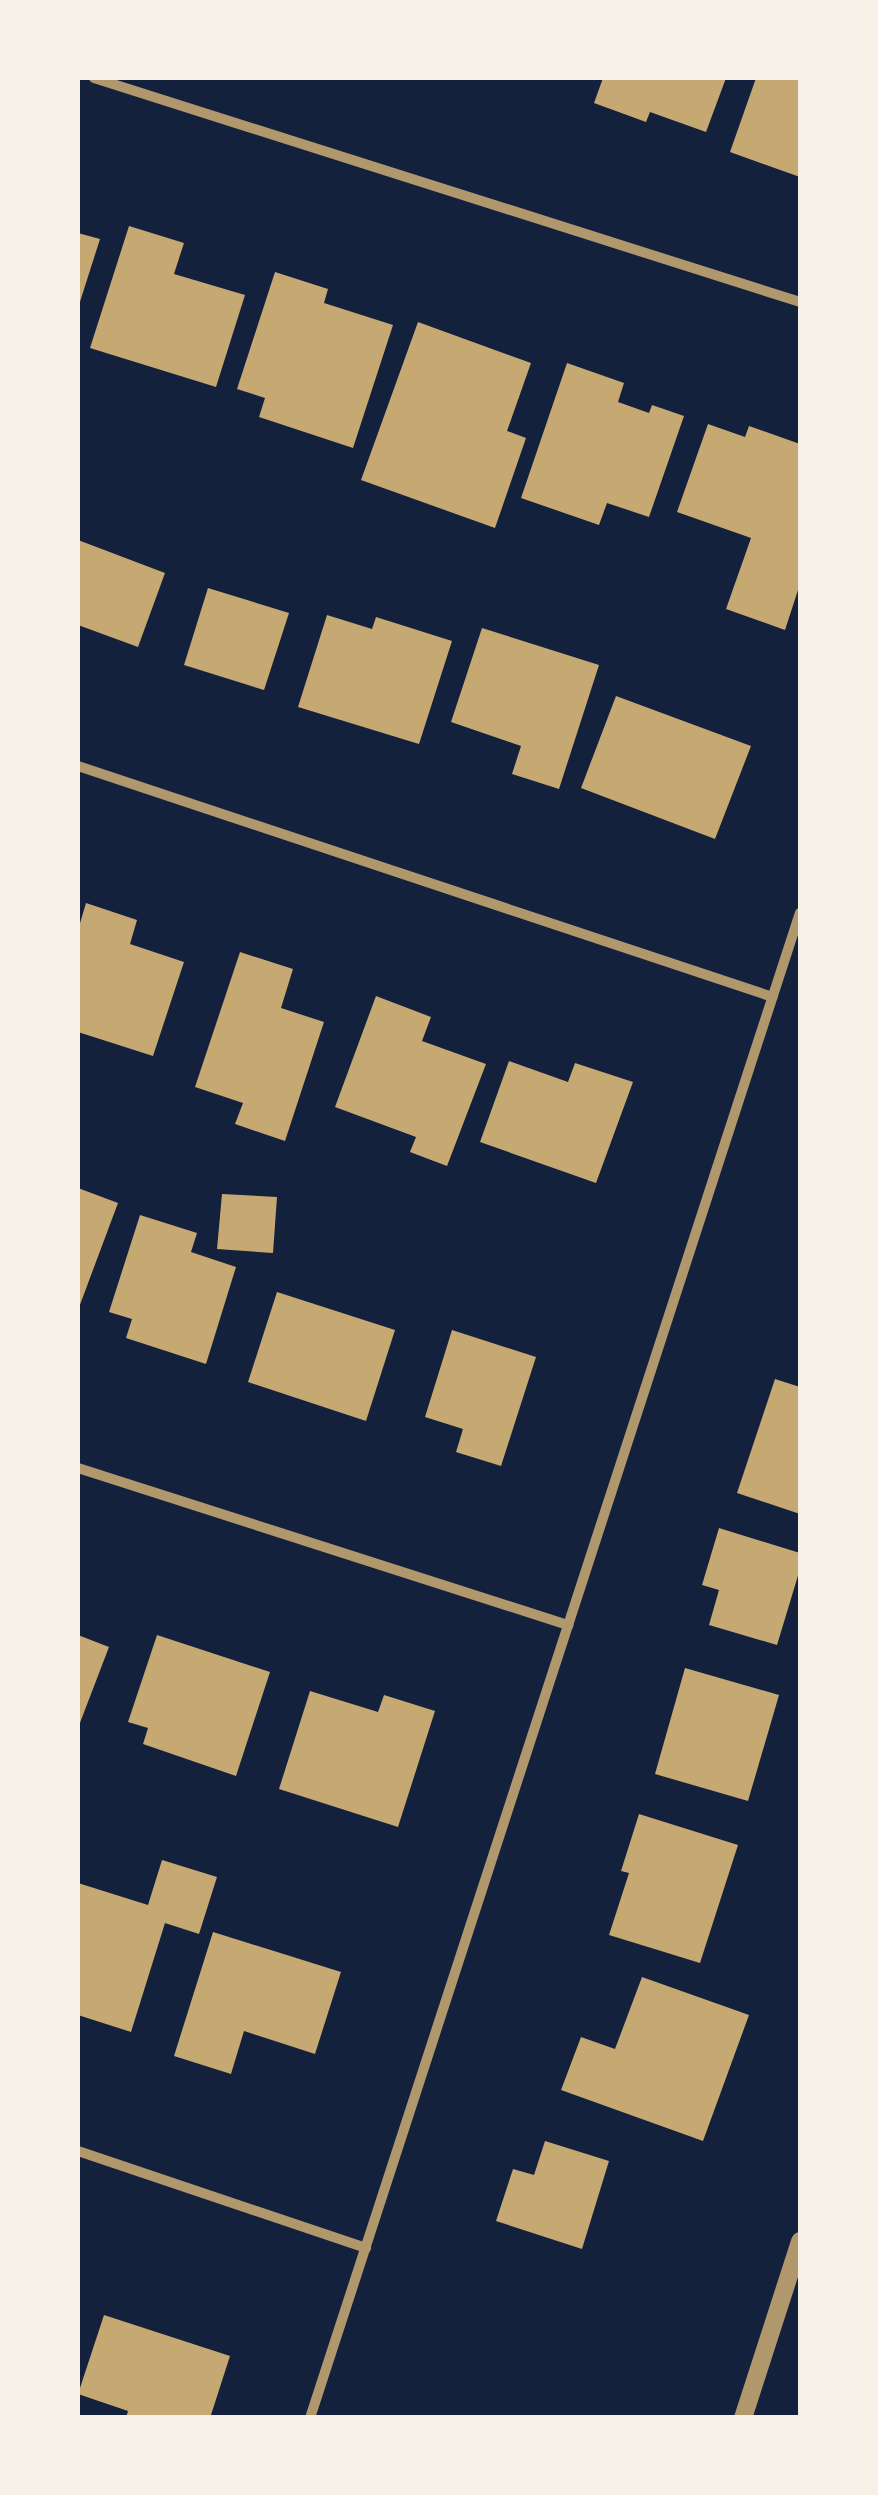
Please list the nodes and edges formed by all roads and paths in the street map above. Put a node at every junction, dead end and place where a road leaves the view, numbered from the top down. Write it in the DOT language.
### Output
graph roads {
  1 [pos="94,78"];
  2 [pos="800,302"];
  3 [pos="78,766"];
  4 [pos="800,913"];
  5 [pos="773,997"];
  6 [pos="78,1468"];
  7 [pos="568,1625"];
  8 [pos="78,2151"];
  9 [pos="800,2241"];
  10 [pos="366,2248"];
  11 [pos="310,2418"];
  12 [pos="743,2418"];
  1 -- 2 [label="street"];
  3 -- 5 [label="street"];
  4 -- 5 [label="street"];
  5 -- 7 [label="street"];
  6 -- 7 [label="street"];
  7 -- 10 [label="street"];
  8 -- 10 [label="street"];
  9 -- 12 [label="street"];
  10 -- 11 [label="street"];
}
